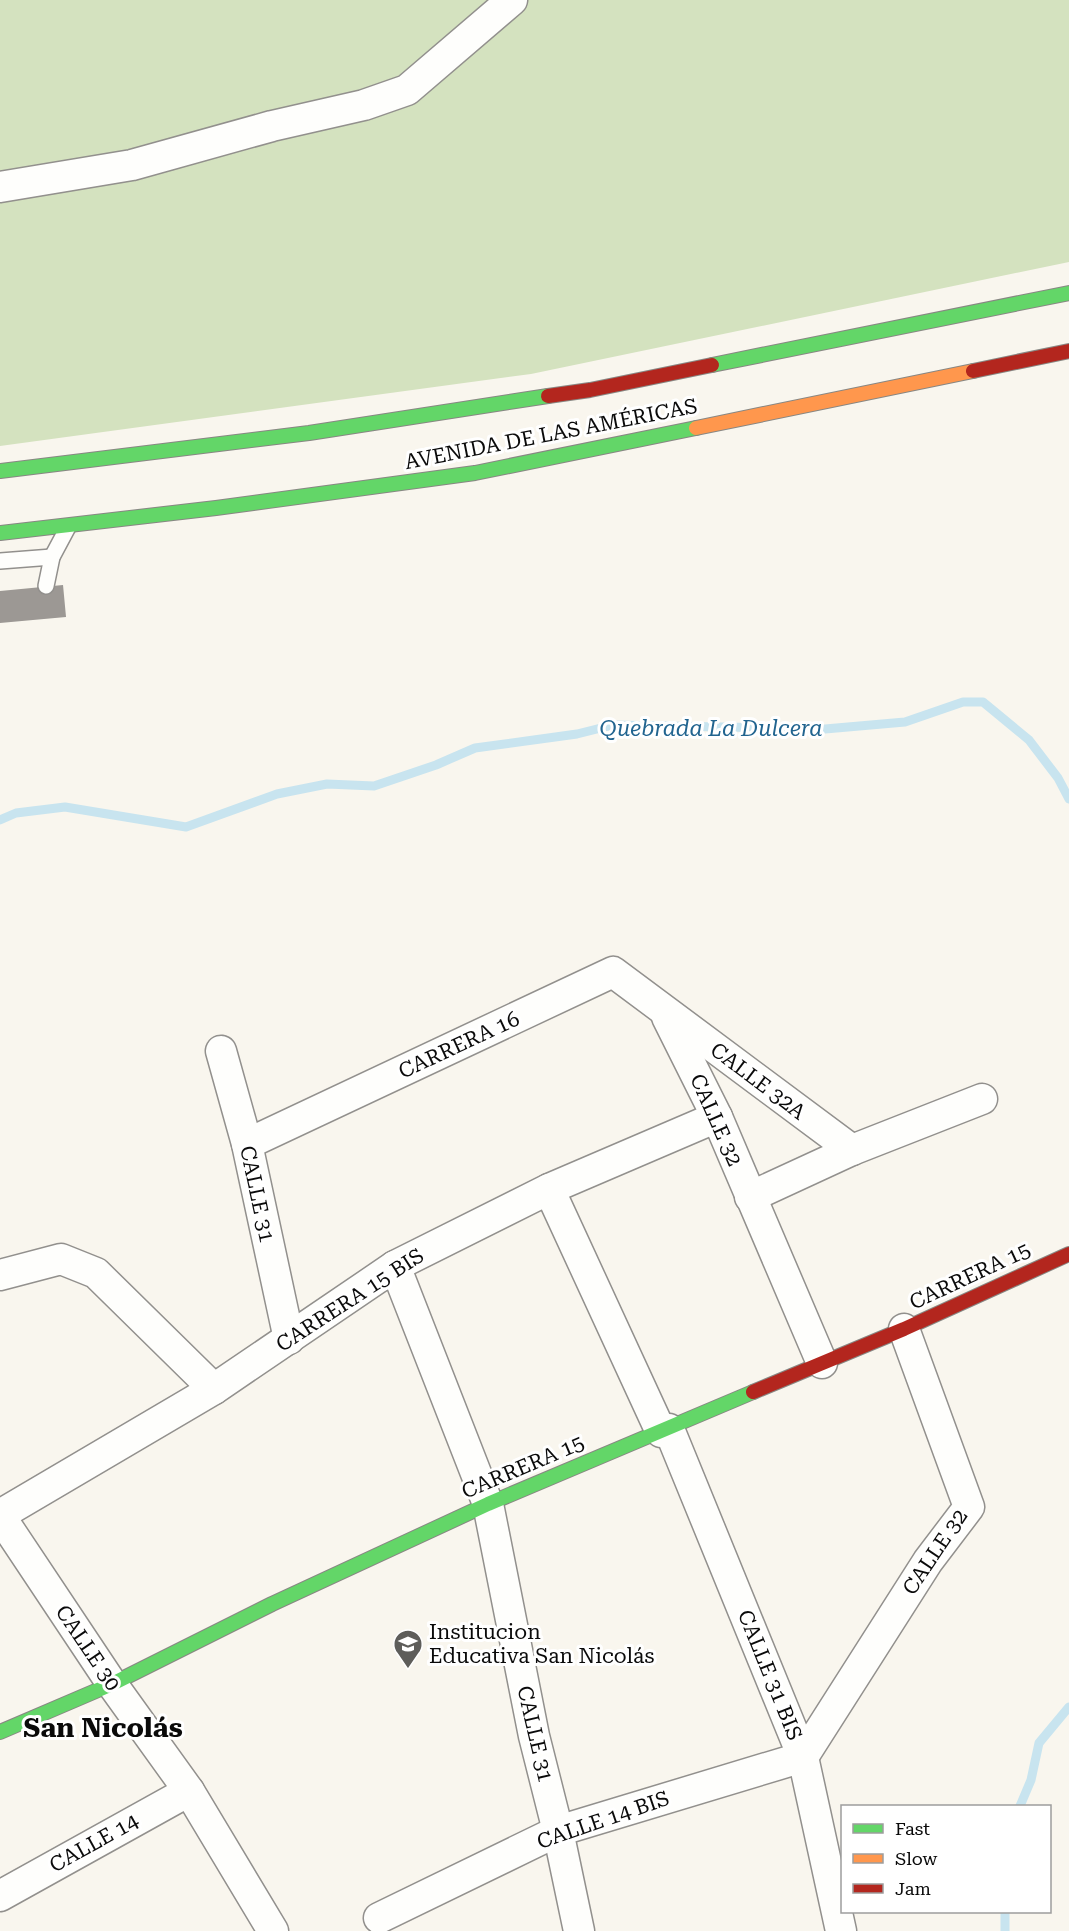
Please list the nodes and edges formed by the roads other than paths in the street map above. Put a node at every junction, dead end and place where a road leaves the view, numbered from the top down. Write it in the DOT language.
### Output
graph roads {
  1 [pos="512,0"];
  2 [pos="0,187"];
  3 [pos="1069,292"];
  4 [pos="1069,351"];
  5 [pos="0,471"];
  6 [pos="68,526"];
  7 [pos="0,533"];
  8 [pos="52,557"];
  9 [pos="0,561"];
  10 [pos="46,586"];
  11 [pos="664,1011"];
  12 [pos="221,1051"];
  13 [pos="982,1099"];
  14 [pos="717,1117"];
  15 [pos="247,1144"];
  16 [pos="852,1150"];
  17 [pos="549,1189"];
  18 [pos="750,1197"];
  19 [pos="1069,1254"];
  20 [pos="395,1266"];
  21 [pos="0,1275"];
  22 [pos="904,1329"];
  23 [pos="289,1339"];
  24 [pos="822,1363"];
  25 [pos="214,1389"];
  26 [pos="665,1430"];
  27 [pos="488,1504"];
  28 [pos="0,1516"];
  29 [pos="112,1684"];
  30 [pos="0,1732"];
  31 [pos="803,1757"];
  32 [pos="189,1791"];
  33 [pos="558,1831"];
  34 [pos="0,1896"];
  35 [pos="379,1918"];
  36 [pos="273,1931"];
  37 [pos="579,1931"];
  38 [pos="841,1931"];
  1 -- 2 [label="street"];
  3 -- 5 [label="main road, AVENIDA DE LAS AMÉRICAS"];
  4 -- 6 [label="main road, AVENIDA DE LAS AMÉRICAS"];
  6 -- 7 [label="main road, AVENIDA DE LAS AMÉRICAS"];
  6 -- 8 [label="lane"];
  8 -- 9 [label="lane"];
  8 -- 10 [label="lane"];
  11 -- 14 [label="street, CALLE 32"];
  11 -- 15 [label="street, CARRERA 16"];
  11 -- 16 [label="street, CALLE 32A"];
  12 -- 15 [label="street, CALLE 31"];
  13 -- 16 [label="street"];
  14 -- 17 [label="street, CARRERA 15 BIS"];
  14 -- 18 [label="street, CALLE 32"];
  15 -- 23 [label="street, CALLE 31"];
  16 -- 18 [label="street"];
  17 -- 20 [label="street, CARRERA 15 BIS"];
  17 -- 26 [label="street, CALLE 31 BIS"];
  18 -- 24 [label="street, CALLE 32"];
  19 -- 22 [label="main road, CARRERA 15"];
  20 -- 23 [label="street, CARRERA 15 BIS"];
  20 -- 27 [label="street, CALLE 31"];
  21 -- 25 [label="street"];
  22 -- 24 [label="main road, CARRERA 15"];
  22 -- 31 [label="street, CALLE 32"];
  23 -- 25 [label="street, CARRERA 15 BIS"];
  24 -- 26 [label="main road, CARRERA 15"];
  25 -- 28 [label="street, CARRERA 15 BIS"];
  26 -- 27 [label="main road, CARRERA 15"];
  26 -- 31 [label="street, CALLE 31 BIS"];
  27 -- 29 [label="main road, CARRERA 15"];
  27 -- 33 [label="street, CALLE 31"];
  28 -- 29 [label="street, CALLE 30"];
  29 -- 30 [label="main road, CARRERA 15"];
  29 -- 32 [label="street, CALLE 30"];
  31 -- 33 [label="street, CALLE 14 BIS"];
  31 -- 38 [label="street, CALLE 31 BIS"];
  32 -- 34 [label="street, CALLE 14"];
  32 -- 36 [label="street, CALLE 30"];
  33 -- 35 [label="street, CALLE 14 BIS"];
  33 -- 37 [label="street, CALLE 31"];
}
